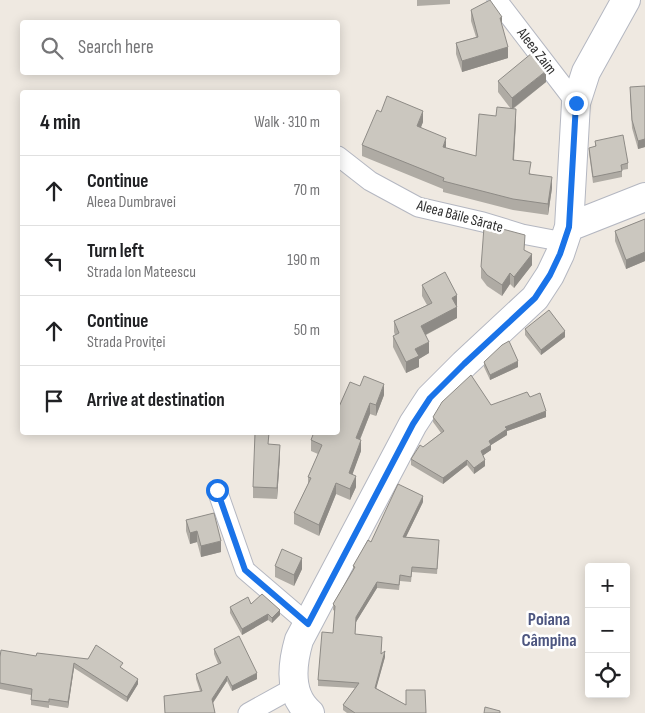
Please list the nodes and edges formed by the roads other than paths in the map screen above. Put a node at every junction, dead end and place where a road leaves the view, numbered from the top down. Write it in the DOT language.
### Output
graph roads {
  1 [pos="497,0"];
  2 [pos="626,0"];
  3 [pos="576,103"];
  4 [pos="340,158"];
  5 [pos="645,197"];
  6 [pos="567,234"];
  7 [pos="217,490"];
  8 [pos="308,624"];
  9 [pos="295,687"];
  10 [pos="248,713"];
  11 [pos="310,713"];
  1 -- 3 [label="street, Aleea Zaim"];
  2 -- 3 [label="main road"];
  3 -- 6 [label="main road"];
  4 -- 6 [label="street, Aleea Băile Sărate"];
  5 -- 6 [label="main road"];
  6 -- 8 [label="main road"];
  7 -- 8 [label="street"];
  8 -- 9 [label="main road"];
  9 -- 10 [label="street"];
  9 -- 11 [label="main road"];
}
